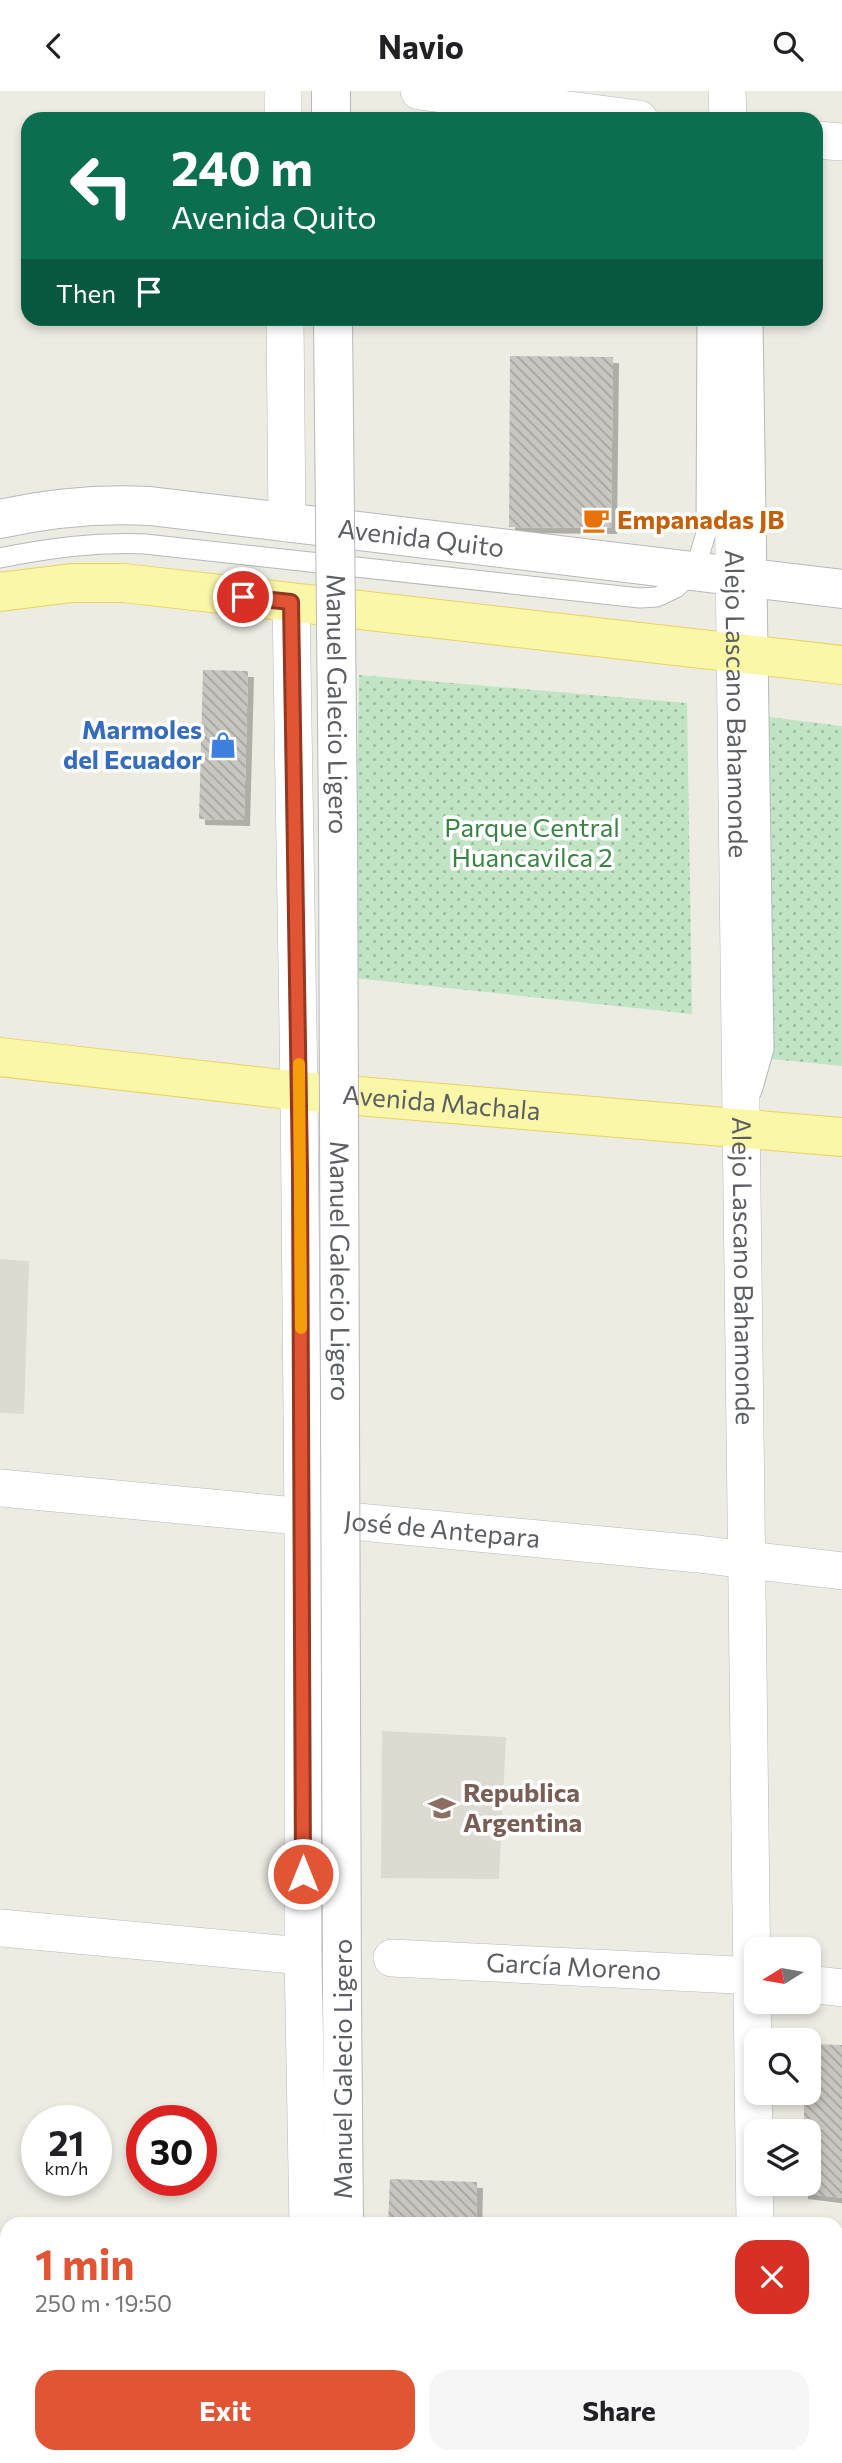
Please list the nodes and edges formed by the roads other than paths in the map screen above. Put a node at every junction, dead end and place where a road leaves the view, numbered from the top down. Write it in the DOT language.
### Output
graph roads {
  1 [pos="283,91"];
  2 [pos="331,91"];
  3 [pos="419,91"];
  4 [pos="727,91"];
  5 [pos="283,112"];
  6 [pos="331,112"];
  7 [pos="584,112"];
  8 [pos="728,112"];
  9 [pos="823,140"];
  10 [pos="842,142"];
  11 [pos="285,326"];
  12 [pos="333,326"];
  13 [pos="708,326"];
  14 [pos="731,326"];
  15 [pos="753,326"];
  16 [pos="0,519"];
  17 [pos="287,523"];
  18 [pos="0,558"];
  19 [pos="695,570"];
  20 [pos="746,576"];
  21 [pos="842,589"];
  22 [pos="0,592"];
  23 [pos="291,602"];
  24 [pos="747,654"];
  25 [pos="842,665"];
  26 [pos="0,1057"];
  27 [pos="299,1091"];
  28 [pos="742,1130"];
  29 [pos="842,1137"];
  30 [pos="0,1488"];
  31 [pos="303,1518"];
  32 [pos="747,1559"];
  33 [pos="842,1571"];
  34 [pos="0,1928"];
  35 [pos="753,1937"];
  36 [pos="303,1956"];
  37 [pos="392,1958"];
  38 [pos="744,1976"];
  39 [pos="821,1986"];
  40 [pos="842,1988"];
  41 [pos="754,2014"];
  42 [pos="307,2217"];
  43 [pos="344,2217"];
  44 [pos="755,2217"];
  1 -- 5 [label="street"];
  2 -- 6 [label="main road"];
  3 -- 7 [label="street"];
  4 -- 8 [label="street"];
  9 -- 10 [label="street"];
  11 -- 17 [label="street"];
  12 -- 43 [label="main road, Manuel Galecio Ligero, bridge"];
  13 -- 19 [label="lane"];
  14 -- 20 [label="street, Alejo Lascano Bahamonde"];
  15 -- 20 [label="lane"];
  16 -- 17 [label="main road, Avenida Quito"];
  17 -- 19 [label="main road, Avenida Quito"];
  18 -- 19 [label="lane"];
  19 -- 20 [label="main road, Avenida Quito"];
  20 -- 21 [label="main road, Avenida Quito"];
  20 -- 24 [label="street, Alejo Lascano Bahamonde"];
  22 -- 23 [label="main road"];
  23 -- 24 [label="main road"];
  23 -- 27 [label="street, Manuel Galecio Ligero"];
  24 -- 25 [label="main road"];
  24 -- 28 [label="street, Alejo Lascano Bahamonde"];
  26 -- 27 [label="main road, Avenida Machala"];
  27 -- 28 [label="main road, Avenida Machala"];
  27 -- 31 [label="street, Manuel Galecio Ligero"];
  28 -- 29 [label="main road, Avenida Machala"];
  28 -- 32 [label="street, Alejo Lascano Bahamonde"];
  30 -- 31 [label="street, José de Antepara"];
  31 -- 32 [label="street, José de Antepara"];
  31 -- 36 [label="street, Manuel Galecio Ligero"];
  32 -- 33 [label="street, José de Antepara"];
  32 -- 35 [label="street, Alejo Lascano Bahamonde"];
  34 -- 36 [label="street"];
  36 -- 42 [label="street, Manuel Galecio Ligero"];
  37 -- 38 [label="street, García Moreno"];
  39 -- 40 [label="street"];
  41 -- 44 [label="street, Alejo Lascano Bahamonde"];
}
